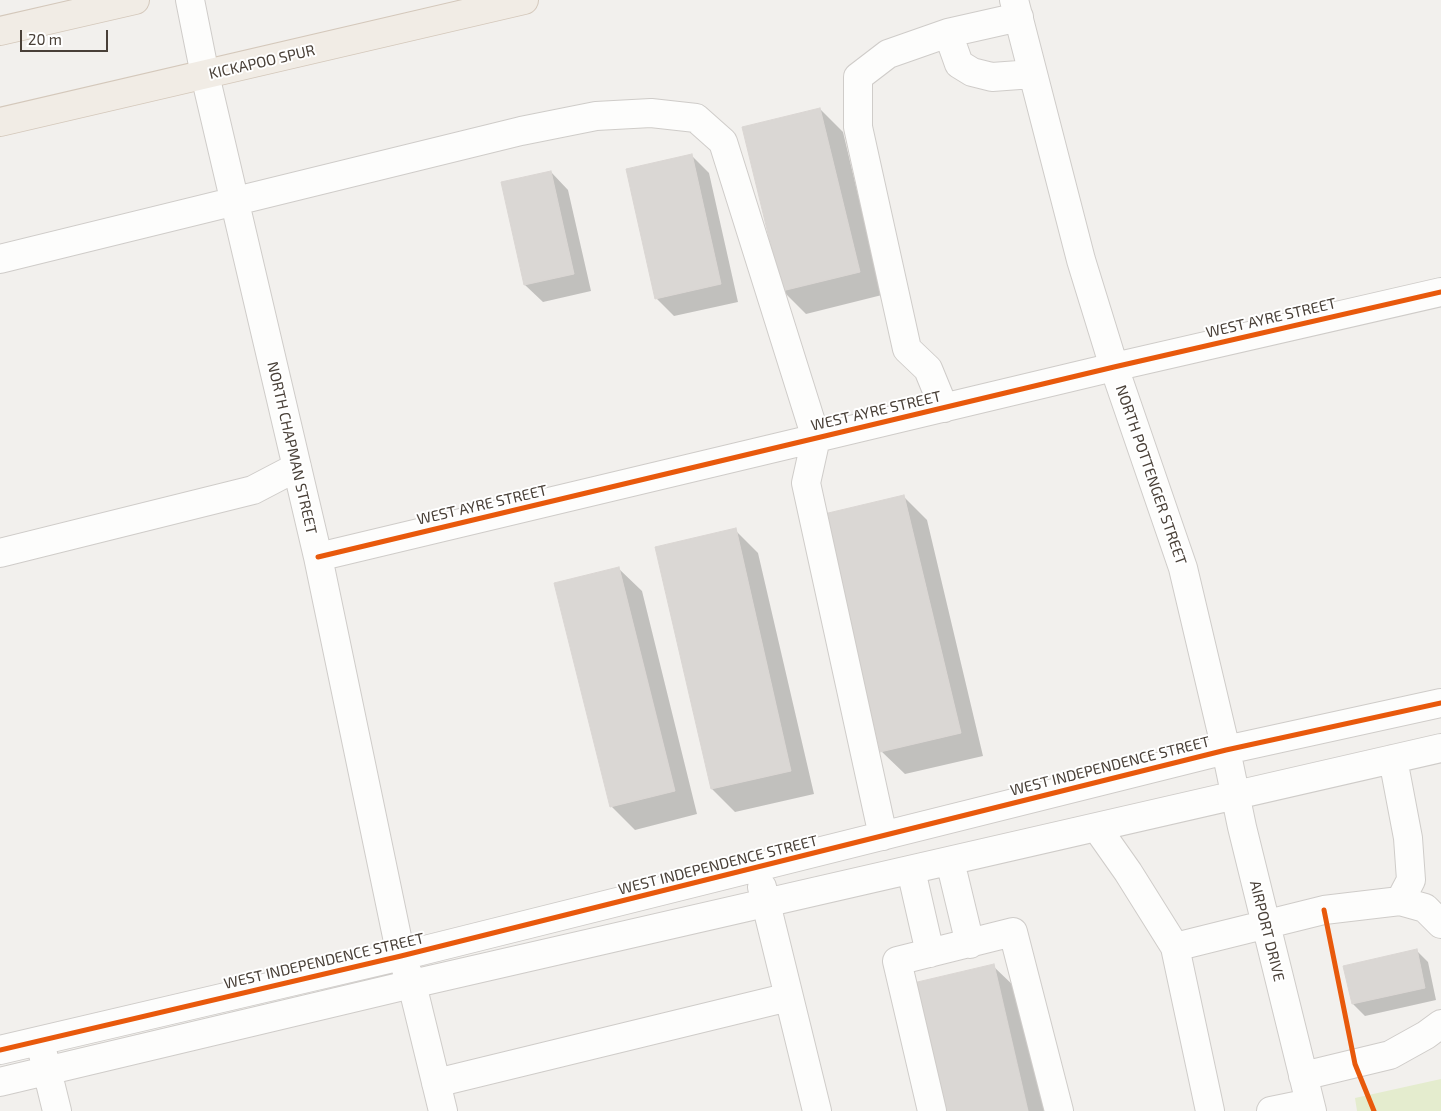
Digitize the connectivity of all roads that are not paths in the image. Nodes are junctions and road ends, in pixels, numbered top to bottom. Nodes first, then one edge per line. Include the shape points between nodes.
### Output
1 (135, 0) edge
2 (190, 0) edge
3 (524, 0) edge
4 (1016, 8) edge
5 (0, 31) edge
6 (948, 33) junction
7 (1033, 74) junction
8 (205, 75) junction
9 (0, 122) edge
10 (234, 201) junction
11 (0, 259) edge
12 (1441, 292) edge
13 (1114, 367) junction
14 (944, 408) junction
15 (816, 438) junction
16 (296, 467) junction
17 (0, 553) edge
18 (318, 557) junction
19 (1441, 703) edge
20 (1441, 748) edge
21 (1226, 750) junction
22 (1393, 760) junction
23 (1235, 796) junction
24 (1097, 828) junction
25 (883, 836) junction
26 (950, 861) junction
27 (758, 867) junction
28 (911, 870) junction
29 (1400, 901) junction
30 (766, 903) junction
31 (1266, 924) junction
32 (1441, 924) edge
33 (970, 944) junction
34 (1175, 947) junction
35 (930, 953) junction
36 (401, 956) junction
37 (412, 984) junction
38 (789, 997) junction
39 (1441, 1024) edge
40 (40, 1040) junction
41 (0, 1050) edge
42 (47, 1071) junction
43 (1303, 1076) junction
44 (0, 1082) edge
45 (436, 1083) junction
46 (1311, 1107) edge
47 (57, 1111) edge
48 (443, 1111) edge
49 (817, 1111) edge
50 (932, 1111) edge
51 (1059, 1111) edge
52 (1210, 1111) edge
53 (1271, 1111) edge

1 - 5 main road
2 - 8 street, NORTH CHAPMAN STREET
3 - 8 main road, KICKAPOO SPUR
4 - 6 street
4 - 7 street, NORTH POTTENGER STREET
6 - 7 street via 959,64 972,72 992,77
6 - 14 street via 888,54 858,77 858,127 907,349 928,369
7 - 13 street, NORTH POTTENGER STREET via 1081,260
8 - 9 main road, KICKAPOO SPUR
8 - 10 street, NORTH CHAPMAN STREET
10 - 11 street
10 - 15 street via 521,131 596,116 651,113 696,118 723,142
10 - 16 street, NORTH CHAPMAN STREET
12 - 13 street, WEST AYRE STREET
13 - 14 street, WEST AYRE STREET
13 - 21 street, NORTH POTTENGER STREET via 1183,568
14 - 15 street, WEST AYRE STREET
15 - 18 street, WEST AYRE STREET
15 - 25 street via 806,483
16 - 17 street via 253,490
16 - 18 street, NORTH CHAPMAN STREET
18 - 36 street, NORTH CHAPMAN STREET
19 - 21 street, WEST INDEPENDENCE STREET
20 - 22 street
21 - 23 street, AIRPORT DRIVE
21 - 25 street, WEST INDEPENDENCE STREET
22 - 23 street
22 - 29 street via 1408,838 1411,880
23 - 24 street
23 - 31 street, AIRPORT DRIVE
24 - 26 street
24 - 34 street
25 - 27 street, WEST INDEPENDENCE STREET
26 - 28 street
26 - 33 street
27 - 30 street
27 - 36 street, WEST INDEPENDENCE STREET
28 - 30 street
28 - 35 street
29 - 31 street via 1324,910
29 - 32 street via 1426,908
30 - 37 street
30 - 38 street
31 - 34 street
31 - 43 street, AIRPORT DRIVE
33 - 35 street
33 - 51 street via 1013,932
34 - 52 street
35 - 50 street via 897,961
36 - 37 street, NORTH CHAPMAN STREET
36 - 40 street, WEST INDEPENDENCE STREET
37 - 42 street
37 - 45 street, NORTH CHAPMAN STREET
38 - 45 street
38 - 49 street
39 - 43 street via 1390,1056
40 - 41 street, WEST INDEPENDENCE STREET
40 - 42 street
42 - 44 street
42 - 47 street
43 - 46 street, AIRPORT DRIVE
45 - 48 street, NORTH CHAPMAN STREET
46 - 53 street

